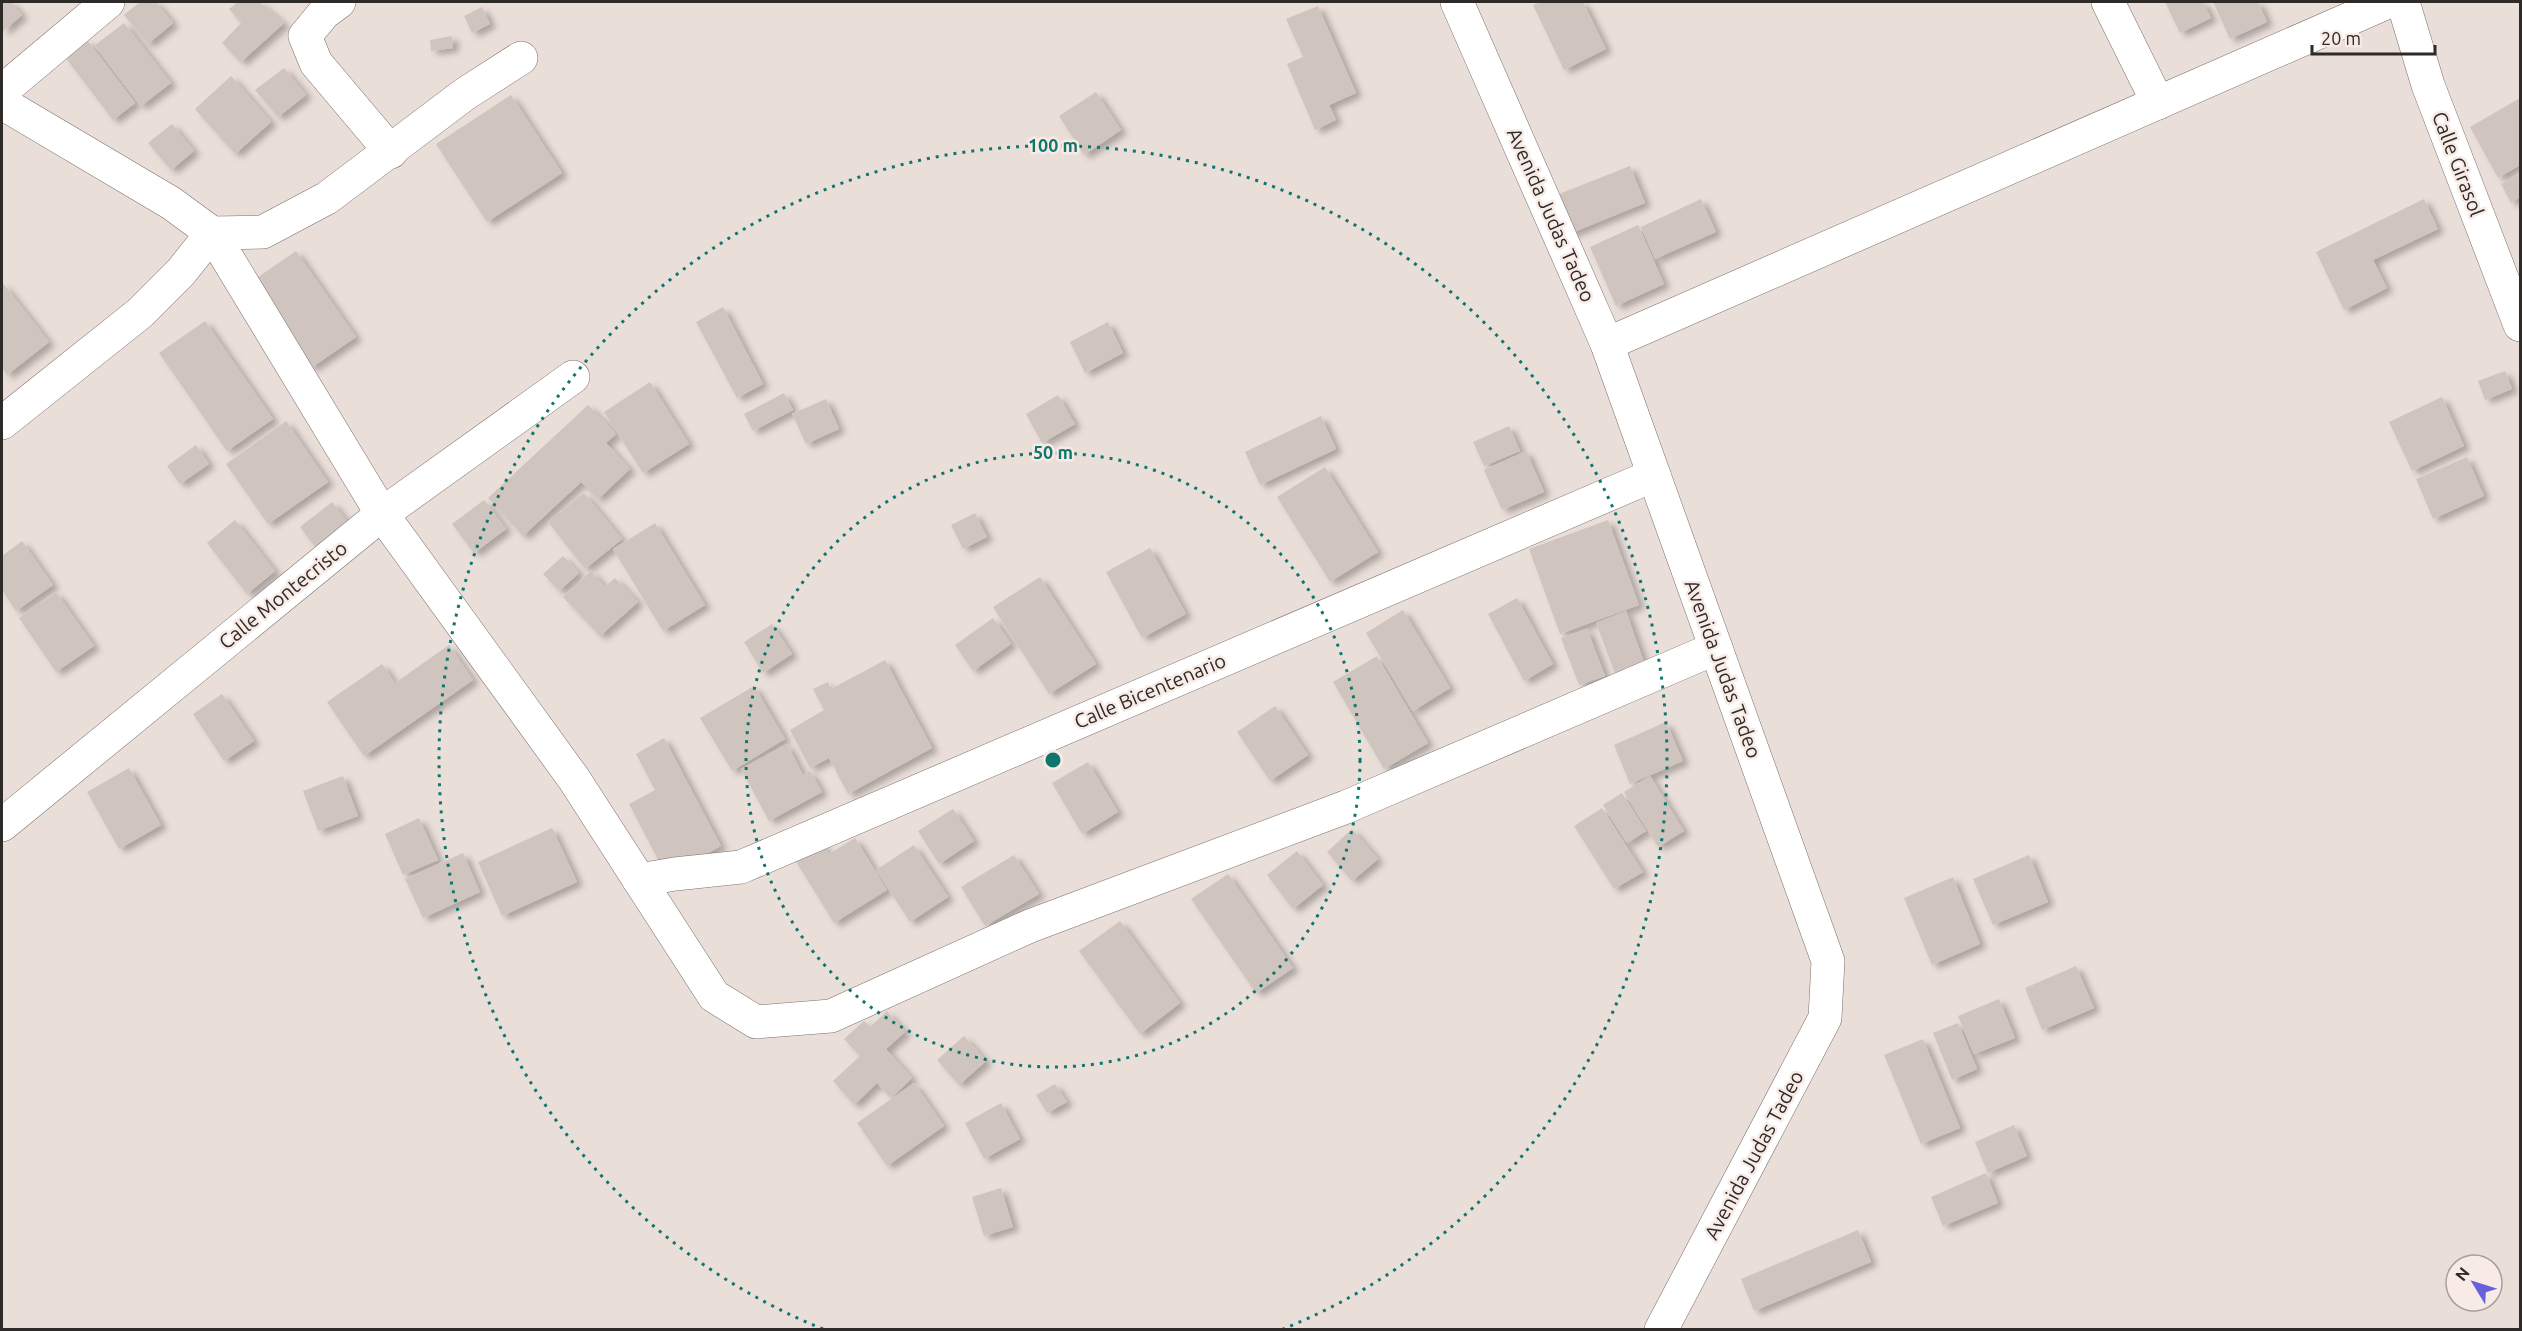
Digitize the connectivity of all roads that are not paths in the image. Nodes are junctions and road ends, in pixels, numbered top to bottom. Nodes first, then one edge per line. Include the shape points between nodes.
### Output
1 (108, 2) edge
2 (339, 2) edge
3 (1457, 2) edge
4 (2108, 2) edge
5 (2388, 2) edge
6 (2403, 2) edge
7 (521, 58) dead end
8 (2, 91) edge
9 (2, 103) edge
10 (2158, 103) junction
11 (391, 152) junction
12 (212, 233) junction
13 (2520, 325) edge
14 (1607, 344) junction
15 (573, 377) dead end
16 (2, 423) edge
17 (1654, 475) junction
18 (382, 514) junction
19 (1716, 648) junction
20 (2, 825) edge
21 (639, 880) junction
22 (1661, 1329) edge

1 - 8 street
2 - 11 street via 305,36 316,63
3 - 14 street, Avenida Judas Tadeo
4 - 10 street
5 - 10 street
6 - 13 street, Calle Girasol via 2428,86
7 - 11 street via 465,94
9 - 12 street via 171,203
10 - 14 street
11 - 12 street via 327,198 262,231
12 - 16 street via 181,272 140,313
12 - 18 street
14 - 17 street, Avenida Judas Tadeo
15 - 18 street, Calle Montecristo
17 - 19 street, Avenida Judas Tadeo
17 - 21 street, Calle Bicentenario via 741,867
18 - 20 street, Calle Montecristo
18 - 21 street via 574,779
19 - 21 street via 1346,807 1030,926 831,1016 756,1022 714,996
19 - 22 street, Avenida Judas Tadeo via 1828,961 1825,1018

